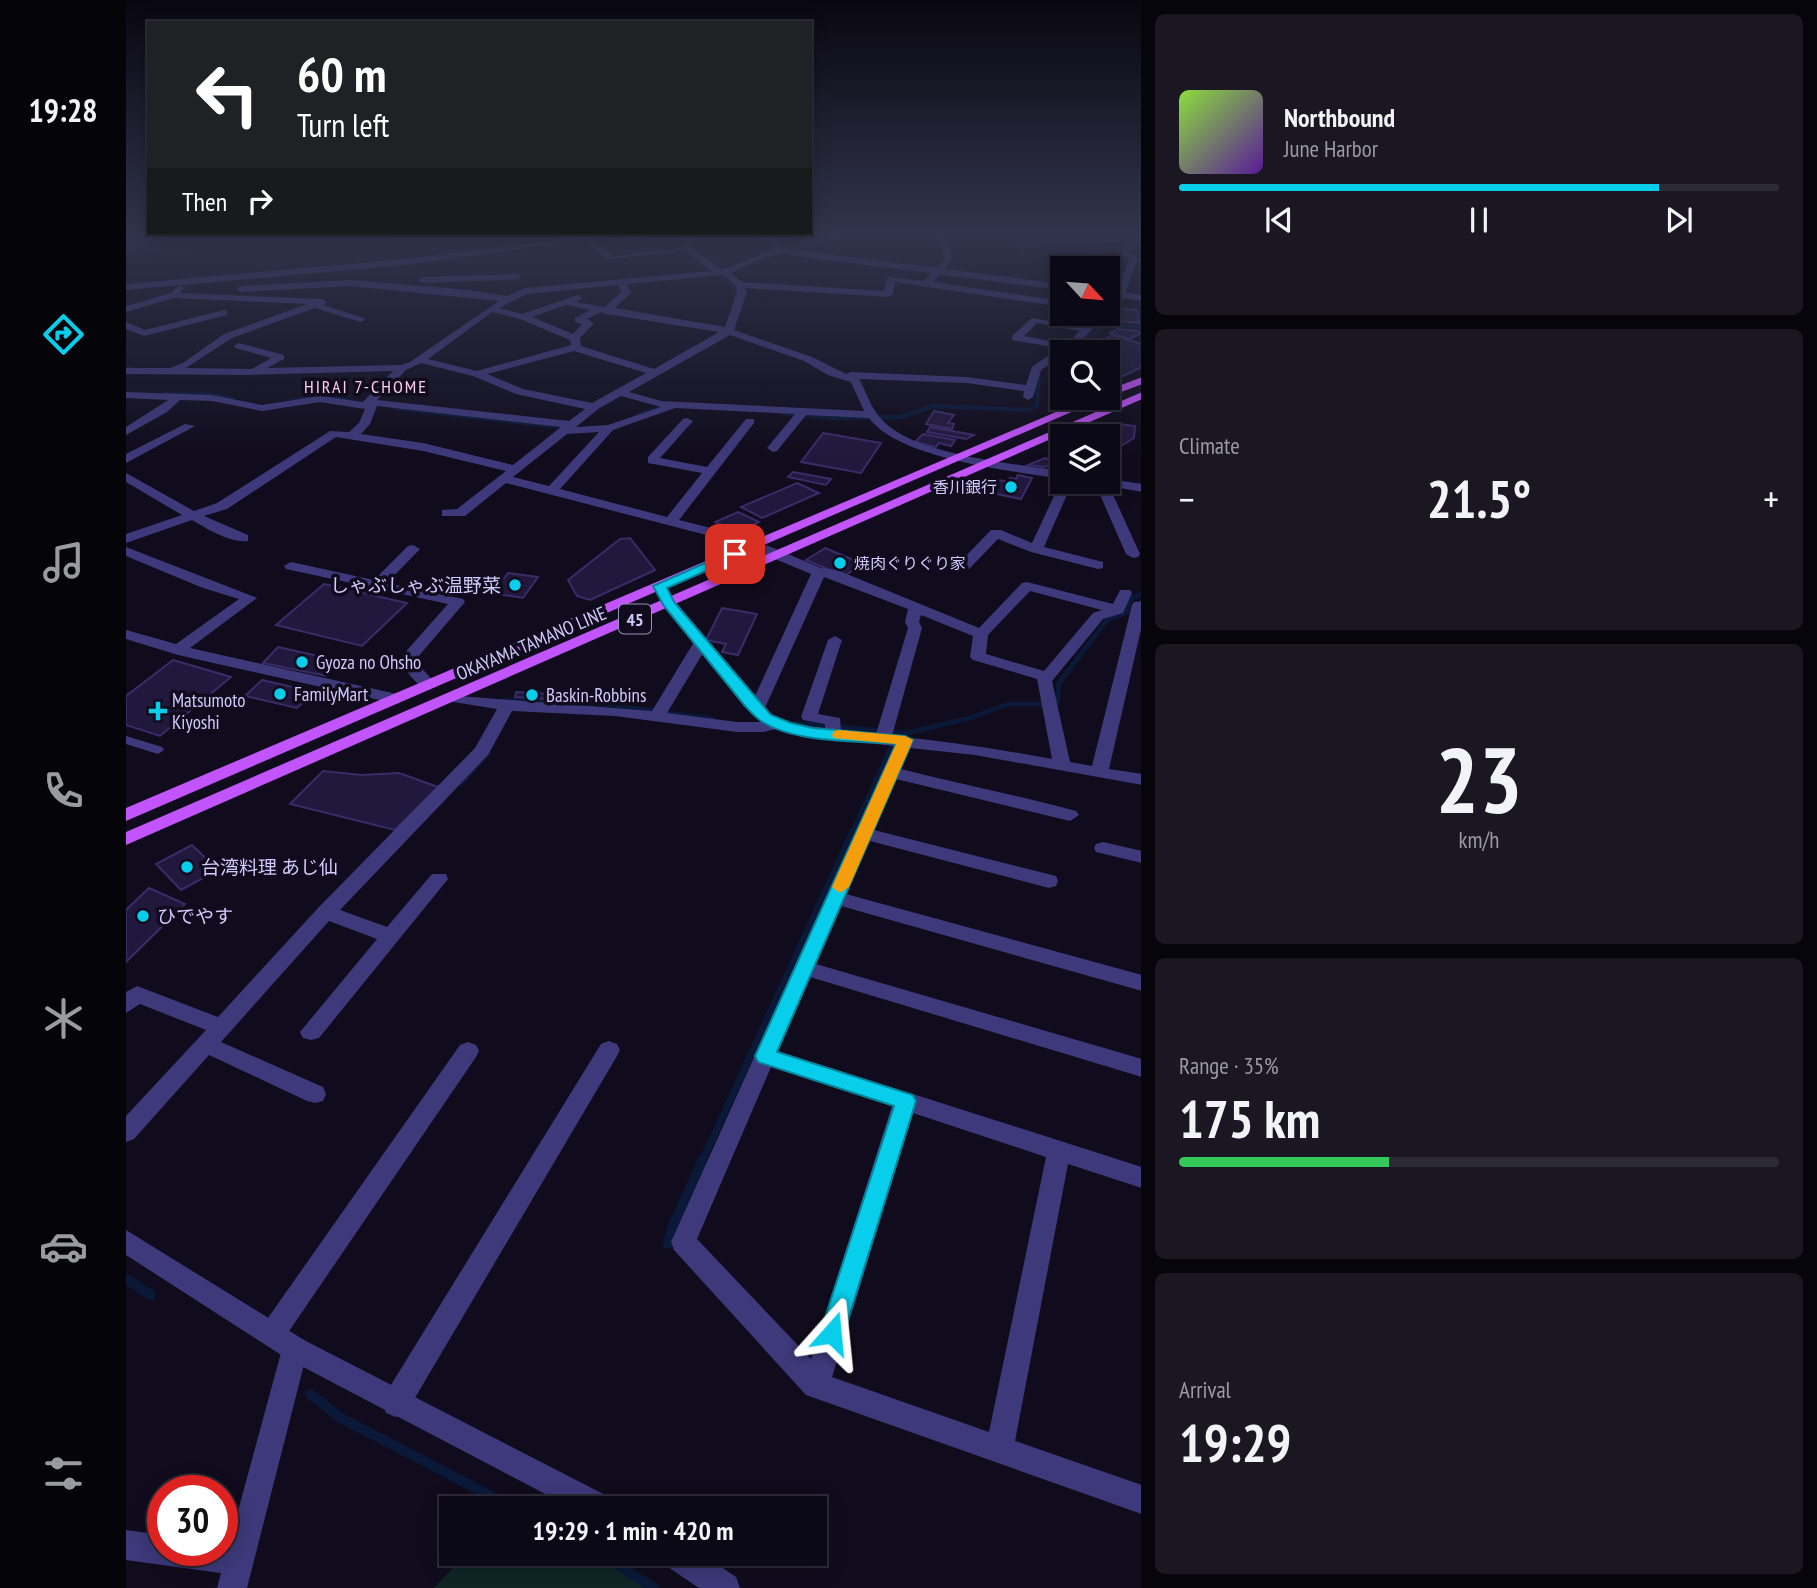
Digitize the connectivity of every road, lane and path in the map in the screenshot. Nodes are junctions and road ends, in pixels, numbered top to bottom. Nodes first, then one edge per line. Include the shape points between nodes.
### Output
1 (309, 307) edge
2 (322, 307) edge
3 (493, 307) edge
4 (554, 307) edge
5 (585, 307) edge
6 (607, 307) edge
7 (738, 307) edge
8 (490, 309) junction
9 (602, 311) junction
10 (224, 313) dead end
11 (523, 317) junction
12 (361, 319) dead end
13 (126, 326) edge
14 (729, 331) junction
15 (575, 342) junction
16 (239, 346) dead end
17 (1068, 347) joint
18 (1050, 359) edge
19 (420, 360) junction
20 (402, 368) junction
21 (126, 371) edge
22 (144, 371) junction
23 (253, 372) junction
24 (654, 372) junction
25 (477, 374) junction
26 (847, 378) junction
27 (1141, 380) edge
28 (1120, 389) edge
29 (622, 393) junction
30 (126, 395) edge
31 (1141, 395) edge
32 (178, 396) junction
33 (370, 404) junction
34 (594, 407) junction
35 (720, 409) junction
36 (1071, 410) edge
37 (801, 414) junction
38 (874, 418) junction
39 (687, 421) dead end
40 (189, 426) dead end
41 (568, 428) junction
42 (609, 428) junction
43 (126, 432) edge
44 (352, 436) junction
45 (773, 448) dead end
46 (963, 456) junction
47 (126, 459) edge
48 (988, 462) junction
49 (515, 469) junction
50 (711, 471) junction
51 (1050, 473) edge
52 (126, 477) edge
53 (503, 478) junction
54 (1120, 484) edge
55 (1141, 488) edge
56 (551, 491) junction
57 (1061, 494) edge
58 (1106, 494) edge
59 (447, 513) dead end
60 (191, 515) junction
61 (670, 522) junction
62 (243, 538) dead end
63 (126, 540) edge
64 (755, 545) junction
65 (413, 549) dead end
66 (1036, 549) junction
67 (126, 551) edge
68 (1133, 554) dead end
69 (778, 555) junction
70 (1098, 565) dead end
71 (291, 566) dead end
72 (964, 566) dead end
73 (819, 572) junction
74 (376, 586) junction
75 (659, 586) junction
76 (1125, 593) dead end
77 (669, 603) junction
78 (1139, 605) dead end
79 (916, 606) junction
80 (1118, 610) junction
81 (126, 634) edge
82 (981, 634) junction
83 (835, 640) dead end
84 (701, 643) junction
85 (178, 650) junction
86 (1047, 677) junction
87 (429, 685) junction
88 (453, 698) junction
89 (397, 699) junction
90 (507, 706) junction
91 (757, 709) junction
92 (659, 713) junction
93 (778, 723) junction
94 (833, 729) junction
95 (892, 737) junction
96 (126, 740) edge
97 (158, 750) dead end
98 (1062, 766) junction
99 (891, 772) junction
100 (1100, 773) junction
101 (1141, 780) edge
102 (126, 814) edge
103 (1070, 815) dead end
104 (864, 833) junction
105 (126, 839) edge
106 (1103, 848) dead end
107 (1141, 857) edge
108 (439, 879) dead end
109 (1049, 881) dead end
110 (835, 898) junction
111 (332, 915) junction
112 (390, 936) junction
113 (804, 968) junction
114 (1141, 983) edge
115 (126, 1005) edge
116 (220, 1027) junction
117 (311, 1032) dead end
118 (212, 1047) junction
119 (608, 1050) dead end
120 (468, 1051) dead end
121 (765, 1056) junction
122 (1141, 1068) edge
123 (315, 1094) dead end
124 (905, 1101) junction
125 (126, 1132) edge
126 (1059, 1151) junction
127 (1141, 1178) edge
128 (126, 1241) edge
129 (283, 1342) junction
130 (816, 1385) junction
131 (396, 1403) junction
132 (999, 1451) junction
133 (578, 1496) edge
134 (1141, 1500) edge
135 (126, 1545) edge
136 (147, 1548) edge
137 (210, 1566) edge
138 (693, 1566) edge
139 (236, 1575) edge
140 (725, 1588) edge

1 - 22 street via 228,336 187,365
2 - 12 street
3 - 8 street
4 - 11 street
5 - 9 street
6 - 9 street
7 - 14 street
8 - 11 street
8 - 19 street
9 - 14 street
9 - 15 street via 579,320 589,323
10 - 13 street via 144,333
11 - 15 street
14 - 24 street
14 - 26 street
15 - 24 street via 582,351
15 - 25 street
16 - 23 street via 280,357
17 - 17 street via 1055,345 1016,338 1035,320 1088,329
18 - 26 street via 1036,369 1029,393 967,380
19 - 20 street
19 - 25 street
20 - 23 street
20 - 33 street
21 - 22 street
22 - 23 street
24 - 29 street
25 - 34 street via 520,392
26 - 38 street via 855,380
27 - 28 main road
29 - 34 street
29 - 35 street via 660,404
30 - 32 street
31 - 48 main road, OKAYAMA TAMANO LINE / 45
32 - 33 street via 262,408 320,398
32 - 43 street
33 - 41 street
33 - 44 street via 364,424
34 - 41 street
35 - 37 street
35 - 42 street via 668,408
35 - 50 street via 748,417
36 - 46 main road, OKAYAMA TAMANO LINE / 45
37 - 38 street
37 - 45 street
38 - 46 street via 903,441
39 - 50 street via 652,460
40 - 47 street
41 - 42 street
41 - 49 street
42 - 56 street
44 - 49 street via 424,447
44 - 60 street via 334,433 222,506
46 - 48 street
46 - 64 main road, OKAYAMA TAMANO LINE / 45
48 - 51 street
48 - 69 main road, OKAYAMA TAMANO LINE / 45
49 - 53 street
50 - 61 street
52 - 60 street
53 - 56 street
53 - 59 street via 460,513
54 - 55 street
56 - 61 street
57 - 66 street
58 - 68 street
60 - 62 street
60 - 63 street
61 - 64 street
64 - 69 street
64 - 75 main road, OKAYAMA TAMANO LINE / 45
65 - 74 street
66 - 70 street
66 - 72 street via 996,533
67 - 85 street via 250,598
69 - 73 street
69 - 77 main road, OKAYAMA TAMANO LINE / 45
71 - 74 street
73 - 79 street
73 - 91 street
74 - 87 street via 458,602 409,657 410,665
75 - 77 street
75 - 87 main road, OKAYAMA TAMANO LINE / 45
76 - 80 street
77 - 84 street
77 - 88 main road, OKAYAMA TAMANO LINE / 45
78 - 100 street
79 - 82 street
79 - 95 street
80 - 82 street via 1027,586
80 - 86 street via 1098,616
81 - 85 street
82 - 86 street via 978,657
83 - 94 street via 809,717 834,721
84 - 91 street
84 - 92 street
85 - 89 street
86 - 98 street via 1044,681
87 - 89 main road, OKAYAMA TAMANO LINE / 45
88 - 90 street
88 - 105 main road, OKAYAMA TAMANO LINE / 45
89 - 102 main road, OKAYAMA TAMANO LINE / 45
90 - 92 street
90 - 111 street via 482,751
91 - 93 street
92 - 93 street via 737,727
93 - 94 street via 813,732
94 - 95 street
95 - 98 street
95 - 99 street
96 - 97 lane
98 - 100 street
99 - 103 street
99 - 104 street
100 - 101 street
104 - 109 street
104 - 110 street
106 - 107 street
108 - 112 street
110 - 113 street
110 - 114 street
111 - 112 street
111 - 116 street
112 - 117 street
113 - 121 street
113 - 122 street
115 - 116 street via 137,994
116 - 118 street
118 - 123 street
118 - 125 street
119 - 131 street
120 - 129 street
121 - 124 street
121 - 130 street via 682,1242
124 - 126 street
124 - 130 street
126 - 127 street
126 - 132 street
128 - 129 street
129 - 131 street
129 - 139 street
130 - 132 street
131 - 133 street
132 - 134 street
135 - 136 street
137 - 139 street
138 - 140 street

